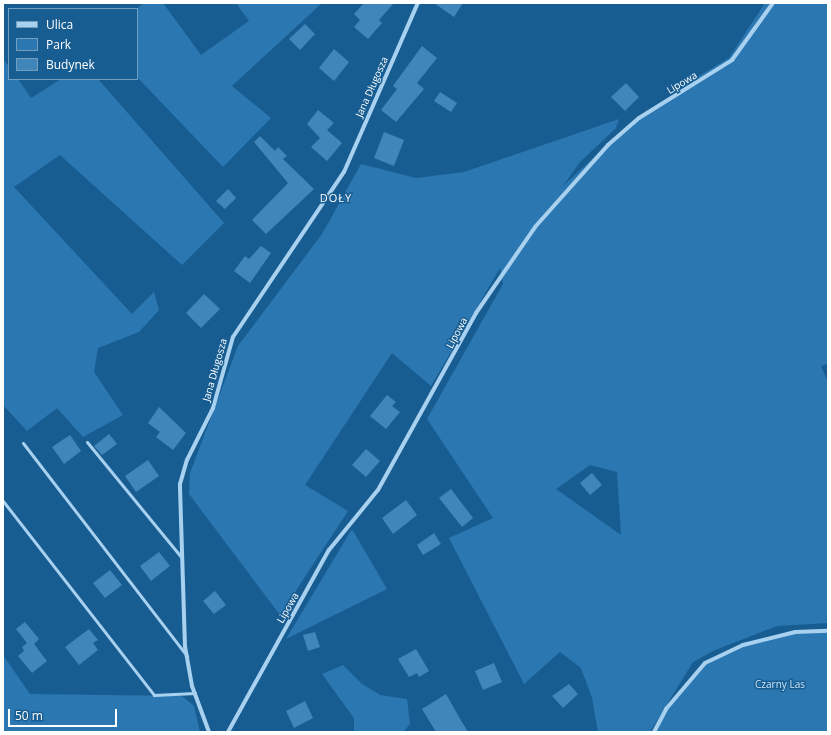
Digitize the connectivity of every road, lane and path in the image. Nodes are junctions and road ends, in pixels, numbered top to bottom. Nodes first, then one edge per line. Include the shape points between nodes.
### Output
1 (418, 3) edge
2 (773, 3) edge
3 (87, 442) dead end
4 (23, 443) dead end
5 (3, 501) edge
6 (181, 557) junction
7 (828, 631) edge
8 (187, 657) junction
9 (195, 693) junction
10 (208, 732) edge
11 (228, 732) edge
12 (654, 732) edge

1 - 6 street, Jana Długosza via 344,172 233,337 212,408 187,460 180,484
2 - 11 street, Lipowa via 732,60 640,118 612,141 535,227 476,313 378,490 329,550
3 - 6 lane
4 - 8 lane
5 - 9 lane via 154,695
6 - 8 street, Jana Długosza
7 - 12 street via 795,632 743,645 705,663 666,709
8 - 9 street, Jana Długosza
9 - 10 street, Jana Długosza

